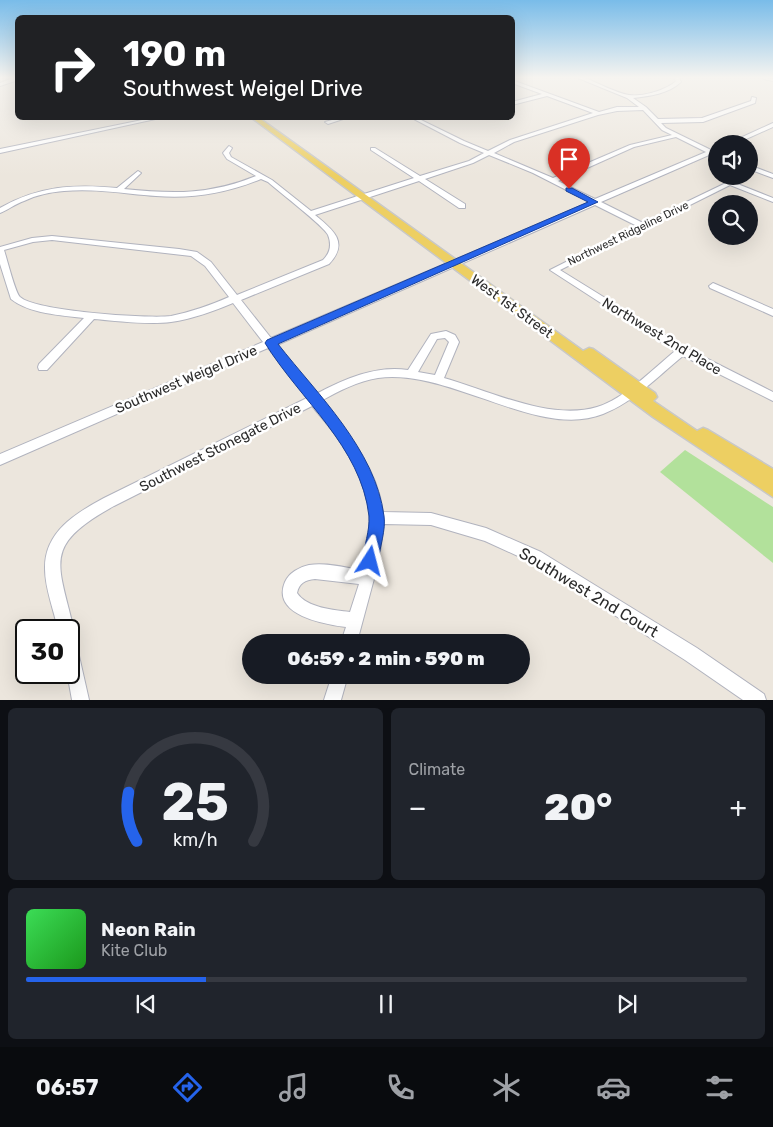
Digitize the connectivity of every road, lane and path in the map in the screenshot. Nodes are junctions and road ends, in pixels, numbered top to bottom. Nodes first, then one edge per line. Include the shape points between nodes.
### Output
1 (592, 111) edge
2 (619, 111) edge
3 (647, 111) edge
4 (729, 111) edge
5 (598, 113) junction
6 (147, 120) edge
7 (258, 120) edge
8 (265, 120) edge
9 (336, 120) edge
10 (418, 120) edge
11 (656, 120) junction
12 (328, 122) dead end
13 (773, 125) edge
14 (750, 135) edge
15 (675, 136) junction
16 (229, 148) dead end
17 (373, 149) dead end
18 (708, 150) edge
19 (0, 151) edge
20 (489, 153) junction
21 (708, 154) edge
22 (758, 170) edge
23 (138, 173) dead end
24 (262, 176) junction
25 (773, 176) edge
26 (418, 178) junction
27 (552, 181) junction
28 (120, 189) junction
29 (366, 195) junction
30 (773, 200) edge
31 (594, 202) junction
32 (462, 206) dead end
33 (0, 211) edge
34 (310, 214) junction
35 (643, 226) junction
36 (0, 249) edge
37 (458, 262) junction
38 (554, 270) joint
39 (713, 286) dead end
40 (236, 298) junction
41 (773, 313) edge
42 (91, 316) junction
43 (271, 343) junction
44 (682, 351) junction
45 (43, 367) dead end
46 (412, 373) junction
47 (438, 380) junction
48 (634, 389) junction
49 (773, 397) edge
50 (315, 399) junction
51 (0, 460) edge
52 (773, 477) edge
53 (773, 490) edge
54 (377, 518) junction
55 (367, 578) junction
56 (63, 619) edge
57 (354, 620) junction
58 (351, 634) edge
59 (77, 684) edge
60 (337, 684) edge
61 (80, 700) edge
62 (332, 700) edge
63 (758, 700) edge

1 - 5 street
2 - 5 street
3 - 11 street
4 - 11 street via 703,120
5 - 20 street via 512,141
6 - 19 street
7 - 29 main road, West 1st Street
8 - 29 main road, West 1st Street
9 - 12 street
10 - 20 street
11 - 15 street
13 - 14 street
15 - 18 street
15 - 27 street via 632,146
16 - 24 street via 226,154 229,158
17 - 26 street
20 - 26 street via 471,162
20 - 27 street
21 - 31 street, Southwest Weigel Drive
22 - 25 street
23 - 28 street
24 - 28 street via 199,194
24 - 34 street
26 - 29 street
26 - 32 street
27 - 31 street
28 - 33 street via 77,187 55,190 10,204
29 - 34 street
29 - 37 main road, West 1st Street
30 - 35 street, Northwest Ridgeline Drive via 730,183
31 - 35 street
31 - 37 street, Southwest Weigel Drive
34 - 40 street via 331,232 335,241 334,252 326,262
35 - 38 street, Northwest Ridgeline Drive
36 - 40 street via 52,238 180,251 194,254 208,264
36 - 42 street via 14,297 33,306
37 - 43 street, Southwest Weigel Drive
37 - 48 main road, West 1st Street
38 - 44 street, Northwest 2nd Place
39 - 41 street
40 - 42 street via 198,313 170,319
40 - 43 street
42 - 45 street
43 - 50 street
43 - 51 street, Southwest Weigel Drive
44 - 48 street, Southwest Stonegate Drive
44 - 49 street, Northwest 2nd Place
46 - 47 street, Southwest Stonegate Drive
46 - 47 street via 434,336 446,334 454,342
46 - 50 street, Southwest Stonegate Drive via 367,376
47 - 48 street, Southwest Stonegate Drive via 554,413 577,415 599,411
48 - 52 main road, West 1st Street
48 - 53 main road, West 1st Street via 699,442
50 - 54 street via 355,452 369,482
50 - 56 street, Southwest Stonegate Drive via 109,502 68,529 55,546 52,569
54 - 55 street
54 - 63 street, Southwest 2nd Court via 431,519 486,535 536,557
55 - 57 street
55 - 57 street via 308,572 298,576 290,586 294,602 304,610
57 - 58 street
59 - 61 street
60 - 62 street

